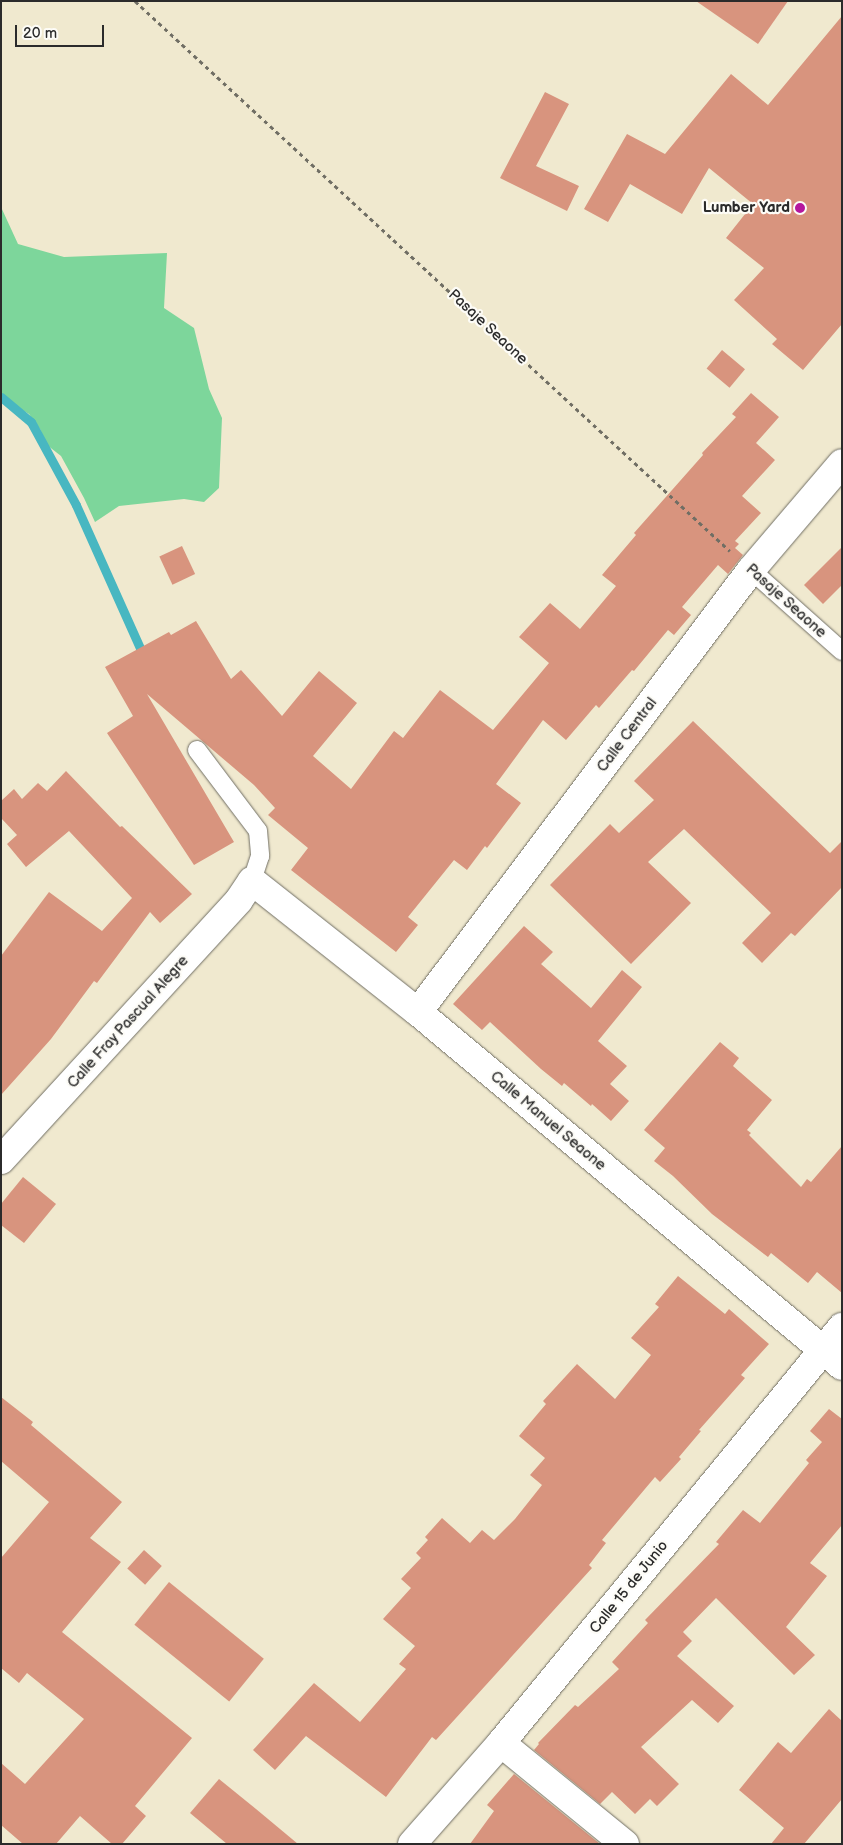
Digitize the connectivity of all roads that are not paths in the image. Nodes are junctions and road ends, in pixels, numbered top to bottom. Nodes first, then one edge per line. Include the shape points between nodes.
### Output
1 (842, 463) edge
2 (751, 570) junction
3 (842, 651) edge
4 (197, 750) dead end
5 (252, 881) junction
6 (418, 1012) junction
7 (1, 1160) edge
8 (842, 1327) edge
9 (832, 1359) edge
10 (501, 1743) junction
11 (412, 1844) edge
12 (625, 1844) edge

1 - 2 street, Calle Central
2 - 3 lane, Pasaje Seaone
2 - 6 street, Calle Central
4 - 5 lane via 258,831 260,856
5 - 6 street, Calle Manuel Seaone
5 - 7 street, Calle Fray Pascual Alegre via 239,900
6 - 9 street, Calle Manuel Seaone
8 - 9 street, Calle 15 de Junio
9 - 10 street, Calle 15 de Junio
10 - 11 street, Calle 15 de Junio
10 - 12 street

